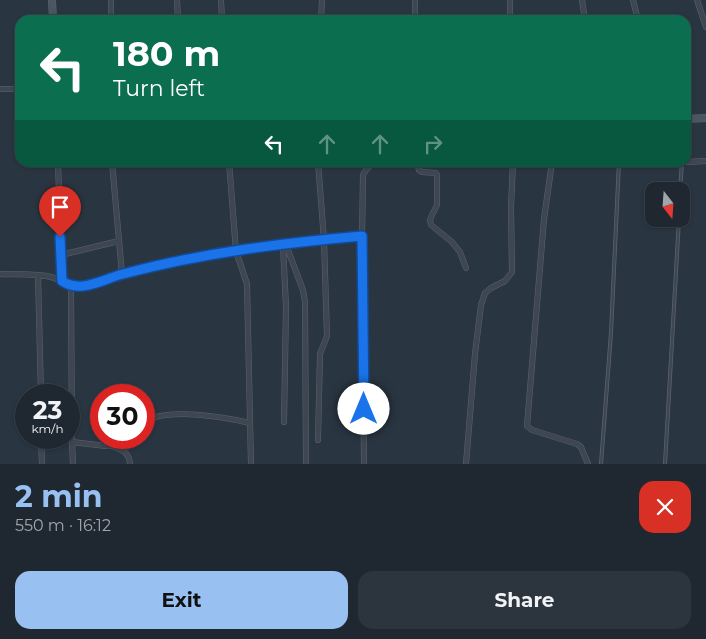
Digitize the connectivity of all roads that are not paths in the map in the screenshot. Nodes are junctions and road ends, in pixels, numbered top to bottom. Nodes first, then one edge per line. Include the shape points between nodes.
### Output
1 (52, 0) edge
2 (111, 0) edge
3 (177, 0) edge
4 (221, 0) edge
5 (322, 0) edge
6 (415, 0) edge
7 (510, 0) edge
8 (582, 0) edge
9 (633, 0) edge
10 (697, 0) edge
11 (53, 15) edge
12 (111, 15) edge
13 (178, 15) edge
14 (222, 15) edge
15 (320, 15) edge
16 (415, 15) edge
17 (510, 15) edge
18 (584, 15) edge
19 (637, 15) edge
20 (706, 25) edge
21 (0, 89) edge
22 (15, 89) edge
23 (706, 118) edge
24 (691, 119) edge
25 (706, 160) edge
26 (691, 162) edge
27 (58, 167) edge
28 (112, 167) edge
29 (229, 167) edge
30 (318, 167) edge
31 (369, 167) edge
32 (418, 167) edge
33 (513, 167) edge
34 (551, 167) edge
35 (619, 167) edge
36 (682, 167) edge
37 (681, 182) edge
38 (678, 228) edge
39 (362, 236) junction
40 (324, 240) junction
41 (119, 241) junction
42 (285, 245) junction
43 (236, 251) junction
44 (61, 255) junction
45 (466, 268) dead end
46 (0, 274) edge
47 (122, 274) junction
48 (38, 276) junction
49 (62, 281) junction
50 (71, 286) junction
51 (41, 384) edge
52 (72, 384) edge
53 (155, 418) edge
54 (284, 422) dead end
55 (250, 423) junction
56 (318, 440) dead end
57 (41, 449) edge
58 (72, 449) edge
59 (118, 449) edge
60 (42, 464) edge
61 (73, 464) edge
62 (130, 464) edge
63 (251, 464) edge
64 (306, 464) edge
65 (364, 464) edge
66 (466, 464) edge
67 (588, 464) edge
68 (601, 464) edge
69 (664, 464) edge

1 - 11 street
2 - 12 street
3 - 13 street
4 - 14 street
5 - 15 street
6 - 16 street
7 - 17 street
8 - 18 street
9 - 19 street
10 - 20 street
21 - 22 street
23 - 24 street
25 - 26 street
27 - 44 street
28 - 41 street
29 - 43 street
30 - 40 street
31 - 39 street via 363,175
32 - 45 street via 422,172 437,176 438,205 431,225 452,242
33 - 66 street via 512,272 506,281 485,293 482,305
34 - 67 street via 527,426 577,444
35 - 68 lane
36 - 37 lane
38 - 69 lane
39 - 40 street
39 - 65 street
40 - 42 street
40 - 56 street via 326,336 320,354
41 - 44 street
41 - 47 street
42 - 43 street
42 - 54 street
42 - 64 street via 305,302
43 - 47 street
43 - 55 street via 246,284
44 - 49 street
46 - 48 street
47 - 50 street via 81,287
48 - 49 street
48 - 51 street
49 - 50 street
50 - 52 street
53 - 55 street via 196,415
55 - 63 street
57 - 60 street
58 - 61 street
59 - 62 street via 127,453

